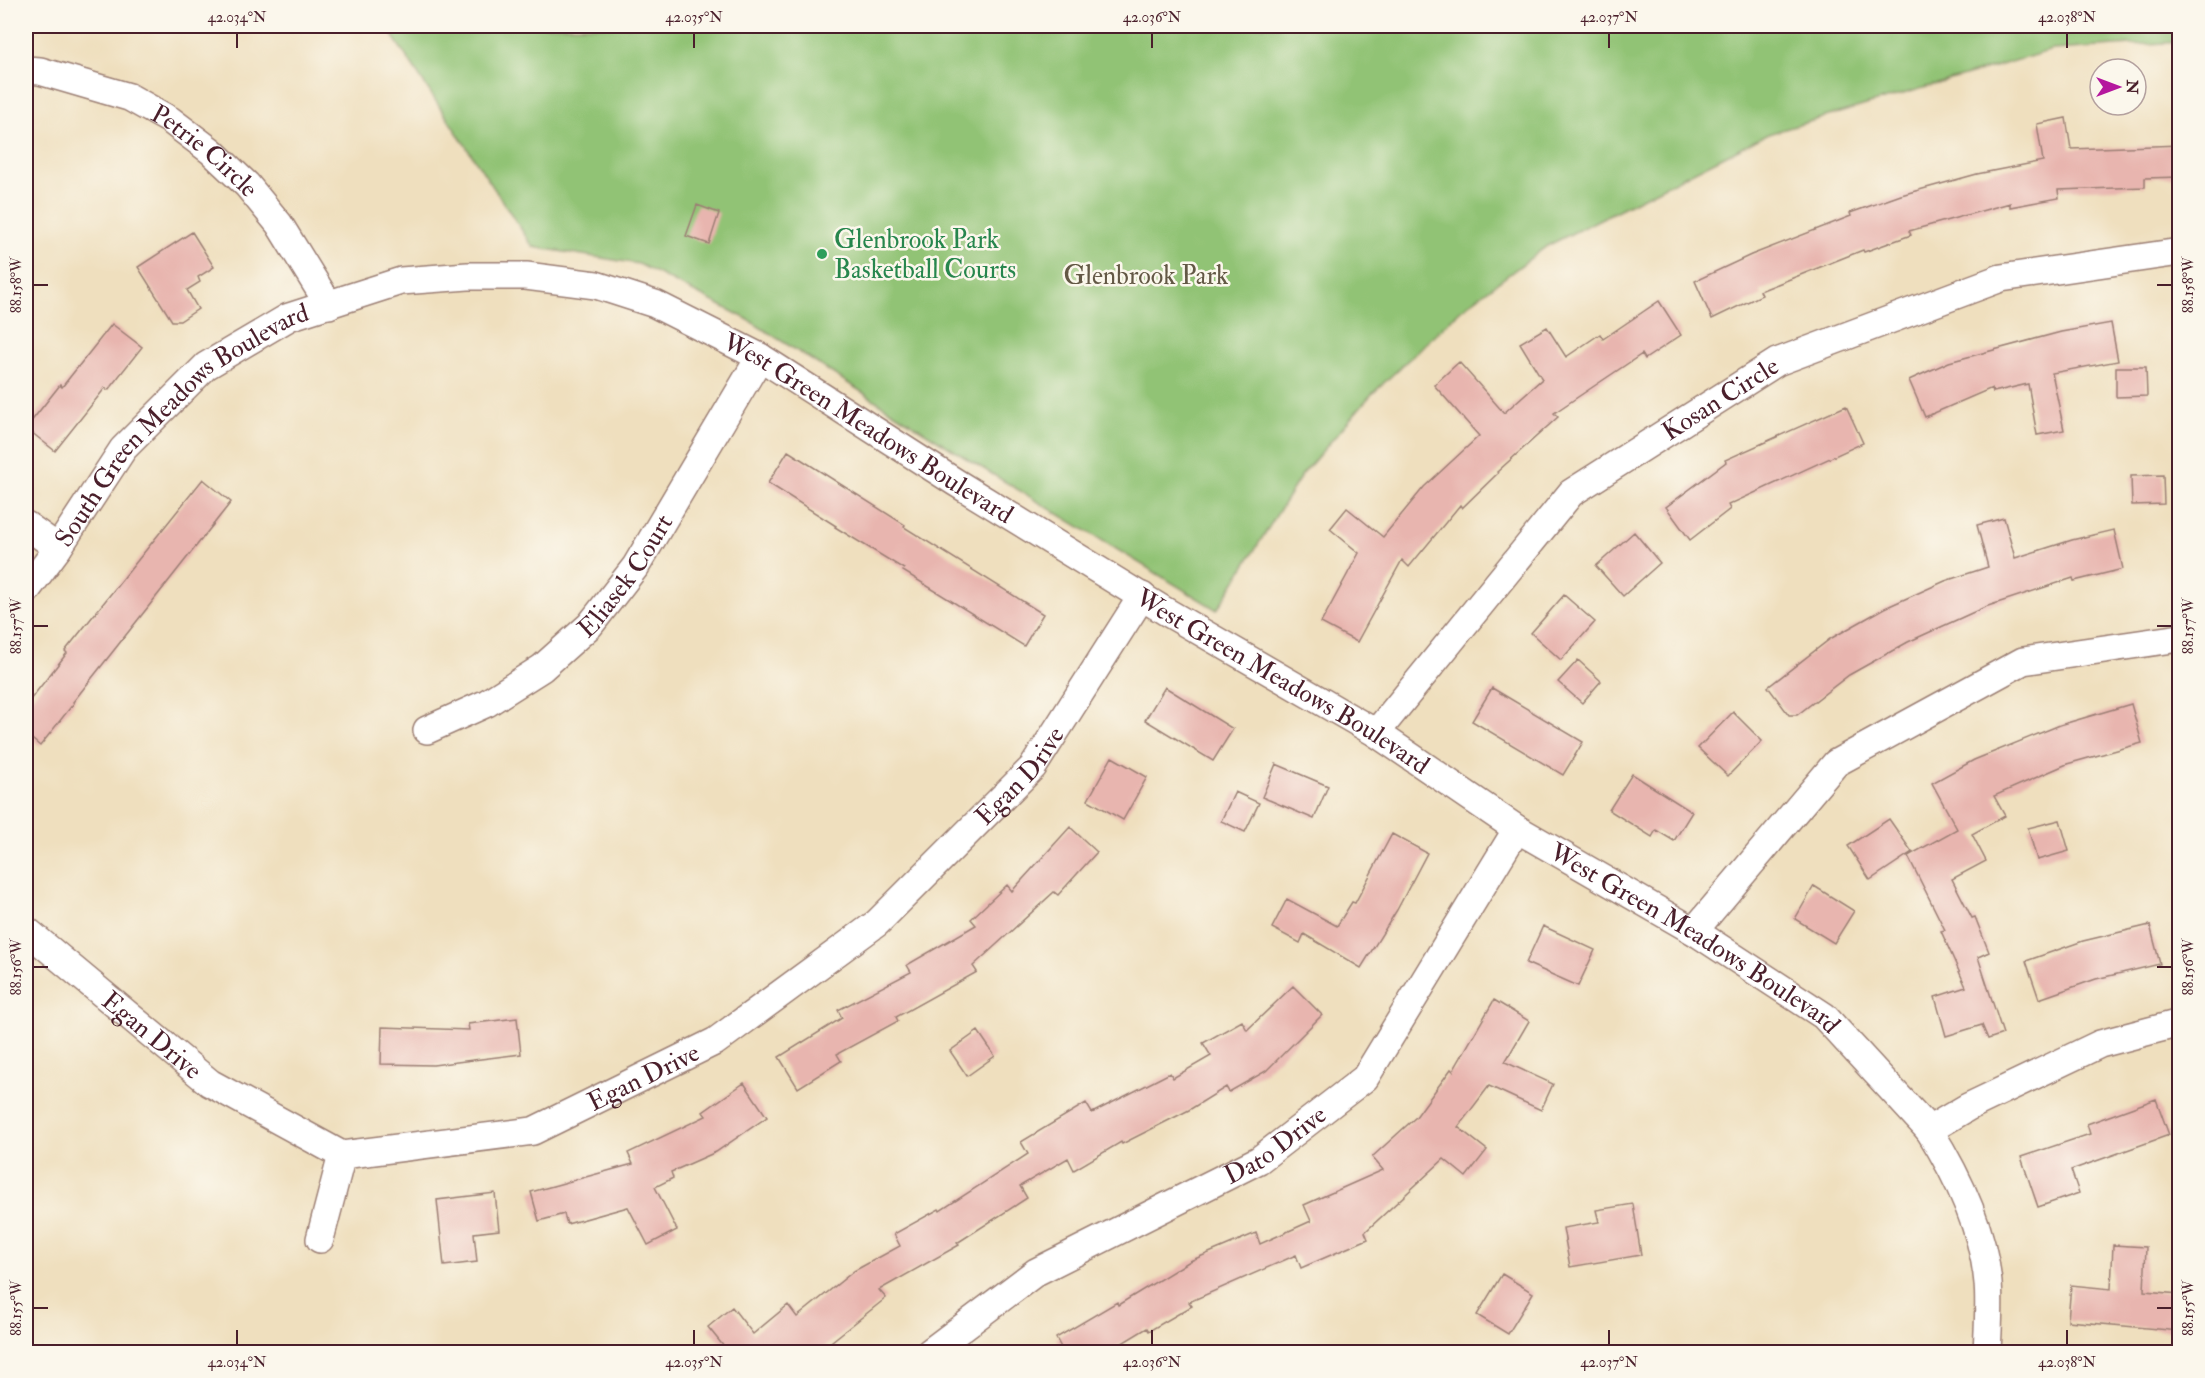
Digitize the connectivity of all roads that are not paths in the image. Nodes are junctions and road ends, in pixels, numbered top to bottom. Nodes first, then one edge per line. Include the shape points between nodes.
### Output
1 (26, 70) edge
2 (2180, 252) edge
3 (329, 305) junction
4 (760, 357) junction
5 (26, 525) edge
6 (58, 548) junction
7 (26, 591) edge
8 (1142, 596) junction
9 (2180, 638) edge
10 (427, 730) dead end
11 (1376, 733) junction
12 (1517, 829) junction
13 (26, 930) edge
14 (1694, 931) junction
15 (2180, 1023) edge
16 (1929, 1130) junction
17 (342, 1155) junction
18 (320, 1239) dead end
19 (930, 1353) edge
20 (1987, 1353) edge

1 - 3 street, Petrie Circle via 129,97 170,120 211,151 247,185 279,224
2 - 11 street, Kosan Circle via 2001,278 1777,362 1571,493
3 - 4 street, West Green Meadows Boulevard via 401,281 526,276 596,285 655,304
3 - 6 street, South Green Meadows Boulevard via 290,317 206,366 123,449
4 - 8 street, West Green Meadows Boulevard
4 - 10 street, Eliasek Court via 636,566 590,625 542,668 487,703
5 - 6 street
6 - 7 street, South Green Meadows Boulevard
8 - 11 street, West Green Meadows Boulevard
8 - 17 street, Egan Drive via 1033,767 877,923 716,1041 533,1131
9 - 14 street via 2023,661 1836,763
11 - 12 street, West Green Meadows Boulevard
12 - 14 street, West Green Meadows Boulevard
12 - 19 street, Dato Drive via 1365,1078 1259,1160 1036,1272
13 - 17 street, Egan Drive via 210,1083
14 - 16 street, West Green Meadows Boulevard via 1824,1016
15 - 16 street via 2100,1044 1968,1107
16 - 20 street, West Green Meadows Boulevard via 1952,1167 1981,1249 1988,1281
17 - 18 street

